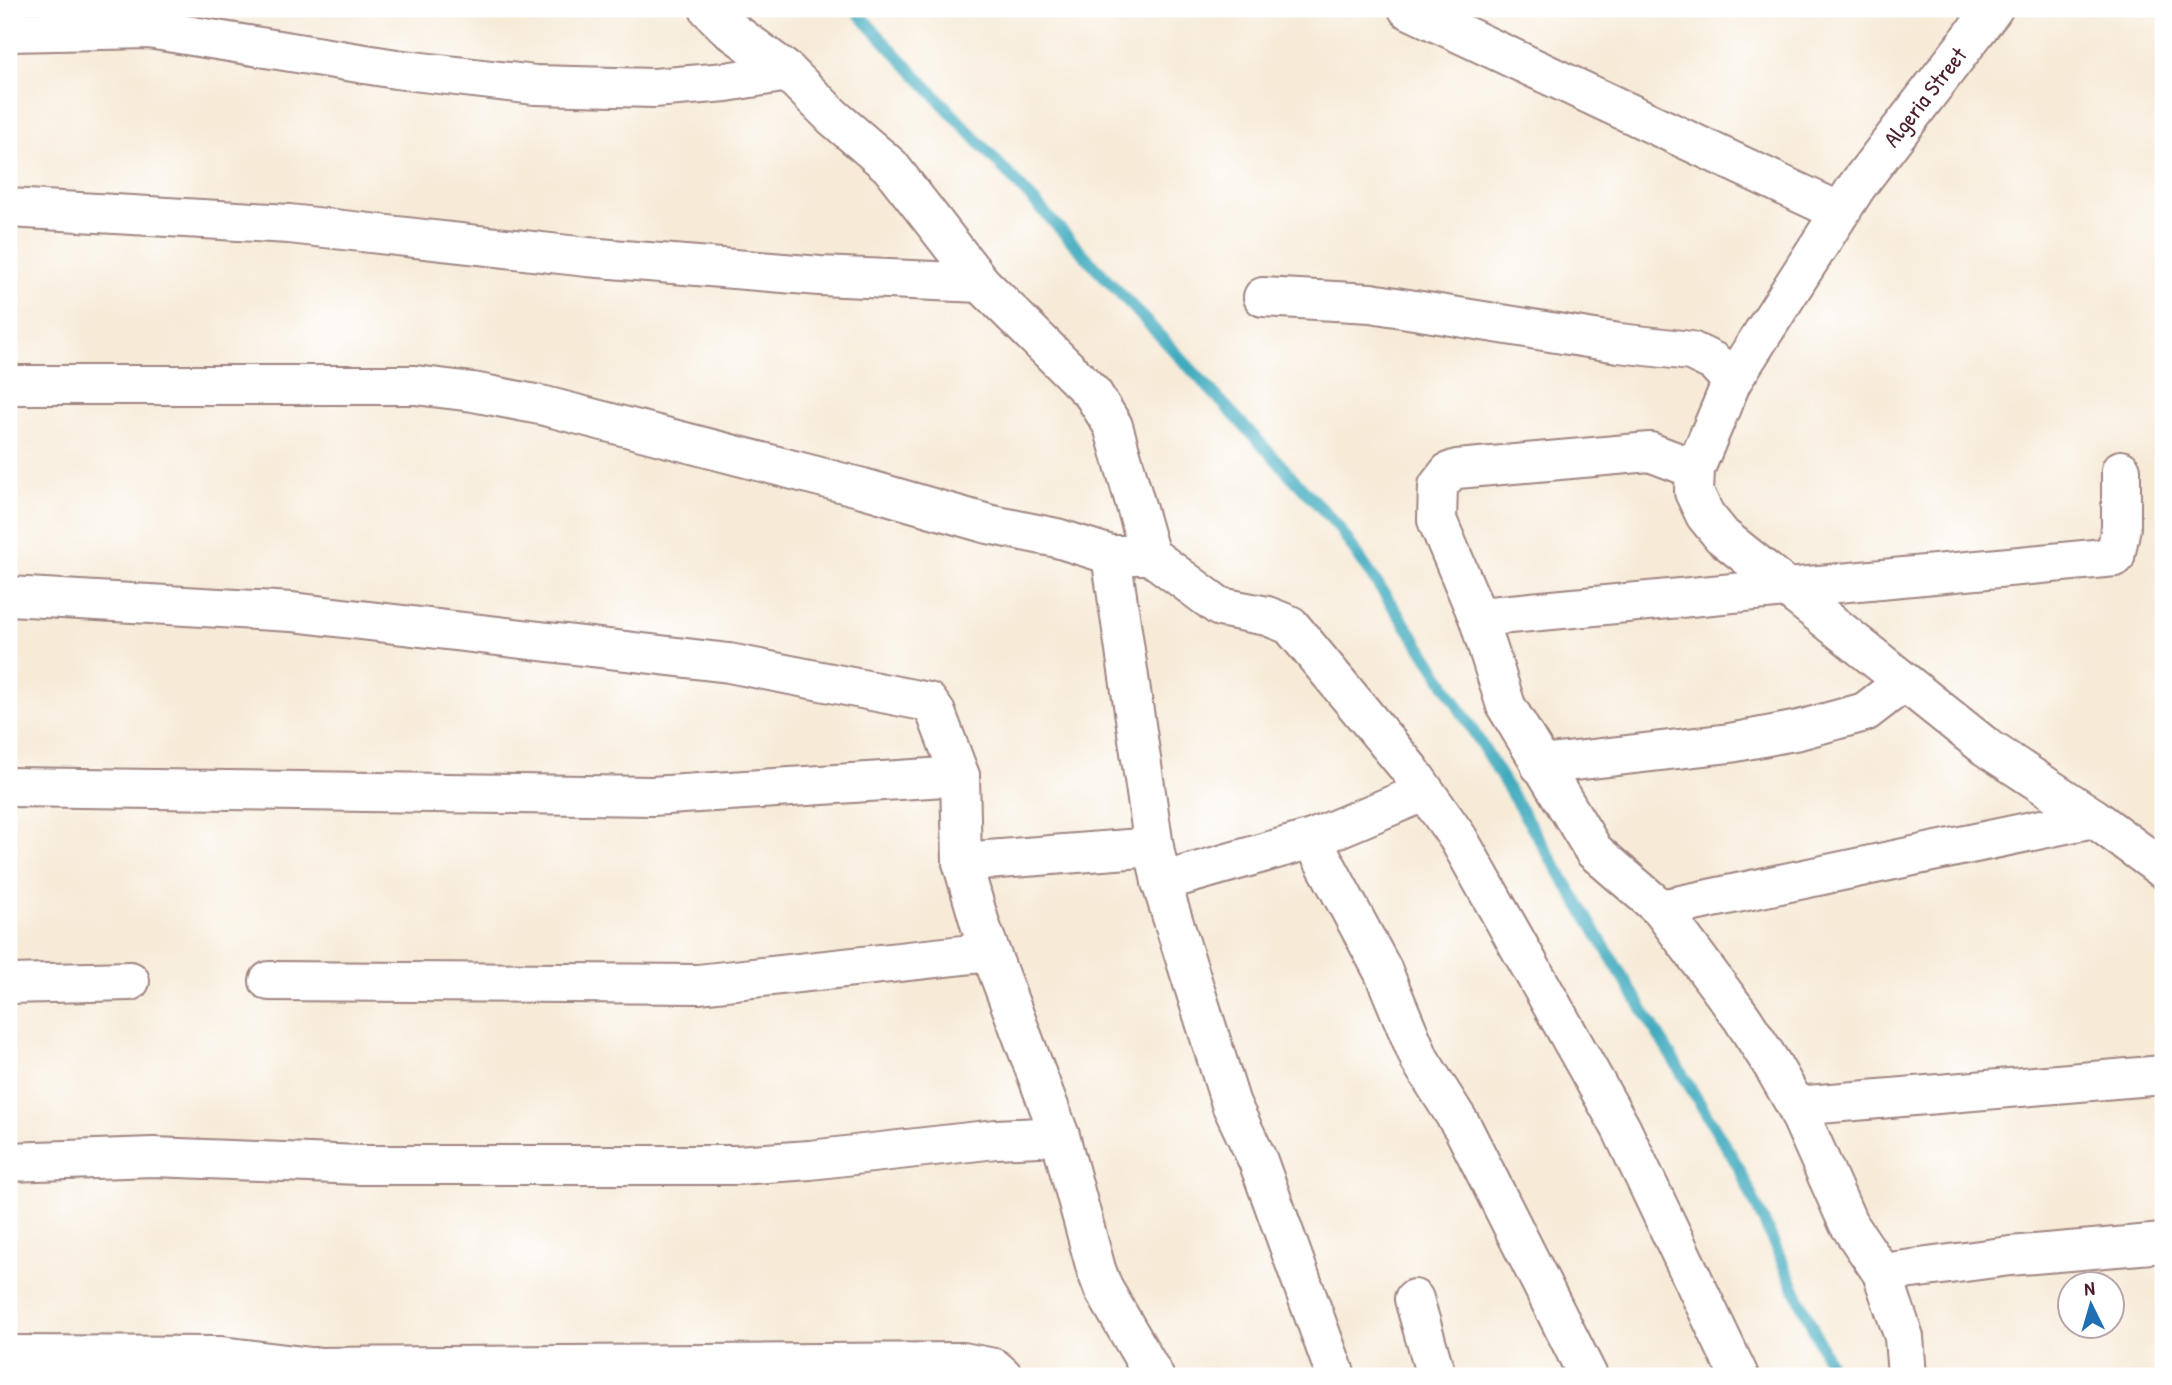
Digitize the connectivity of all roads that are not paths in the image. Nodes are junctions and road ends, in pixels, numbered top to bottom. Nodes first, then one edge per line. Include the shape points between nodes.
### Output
1 (709, 9) edge
2 (1408, 9) edge
3 (1993, 9) edge
4 (9, 32) edge
5 (788, 72) junction
6 (1849, 199) junction
7 (9, 208) edge
8 (981, 283) junction
9 (1263, 297) dead end
10 (1732, 381) junction
11 (9, 385) edge
12 (1695, 469) junction
13 (2121, 470) dead end
14 (1111, 555) junction
15 (1150, 555) junction
16 (1788, 589) junction
17 (9, 596) edge
18 (1478, 617) junction
19 (1904, 682) junction
20 (1540, 765) junction
21 (960, 776) junction
22 (9, 787) edge
23 (1424, 792) junction
24 (2094, 818) junction
25 (1312, 839) junction
26 (962, 862) junction
27 (1157, 864) junction
28 (2163, 869) edge
29 (1661, 909) junction
30 (990, 952) junction
31 (130, 981) dead end
32 (269, 981) dead end
33 (9, 984) edge
34 (2163, 1075) edge
35 (1796, 1106) junction
36 (1060, 1136) junction
37 (9, 1162) edge
38 (2163, 1243) edge
39 (1882, 1273) junction
40 (1414, 1299) dead end
41 (9, 1355) edge
42 (222, 1366) edge
43 (1003, 1376) edge
44 (1154, 1376) edge
45 (1336, 1376) edge
46 (1436, 1376) edge
47 (1588, 1376) edge
48 (1739, 1376) edge
49 (1907, 1376) edge

1 - 5 street via 728,29
2 - 6 street
3 - 6 street, Algeria Street
4 - 5 street via 149,29 342,61 535,85 654,88
5 - 8 street via 890,166
6 - 10 street, Algeria Street
7 - 8 street via 289,224 600,258 820,276
8 - 15 street via 1093,394 1113,426
9 - 10 street via 1370,303 1619,344 1691,351 1714,362
10 - 12 street, Algeria Street
11 - 14 street via 415,385 473,392 545,406
12 - 16 street via 1694,492 1705,515 1722,536
12 - 18 street via 1650,452 1449,472 1438,485 1437,520
13 - 16 street via 2121,527 2115,557
14 - 15 street
14 - 27 street
15 - 23 street via 1220,607 1290,625
16 - 18 street
16 - 19 street
17 - 21 street via 292,612 729,663 885,691 931,704
18 - 20 street via 1506,706
19 - 20 street via 1864,712 1799,730 1730,743
19 - 24 street via 1986,747
20 - 29 street via 1594,851
21 - 22 street via 652,796
21 - 26 street
23 - 25 street
23 - 48 street via 1458,838 1621,1128
24 - 28 street
24 - 29 street
25 - 27 street
25 - 47 street via 1383,971 1420,1060 1469,1139
26 - 27 street
26 - 30 street
27 - 45 street via 1231,1104 1258,1161
29 - 35 street via 1742,1018
30 - 32 street via 698,984
30 - 36 street
31 - 33 street
34 - 35 street
35 - 39 street via 1843,1212
36 - 37 street via 737,1165 360,1165 153,1157
36 - 44 street via 1103,1288
38 - 39 street
39 - 49 street via 1904,1337
40 - 46 street
41 - 42 street
42 - 43 street via 963,1362 994,1368

